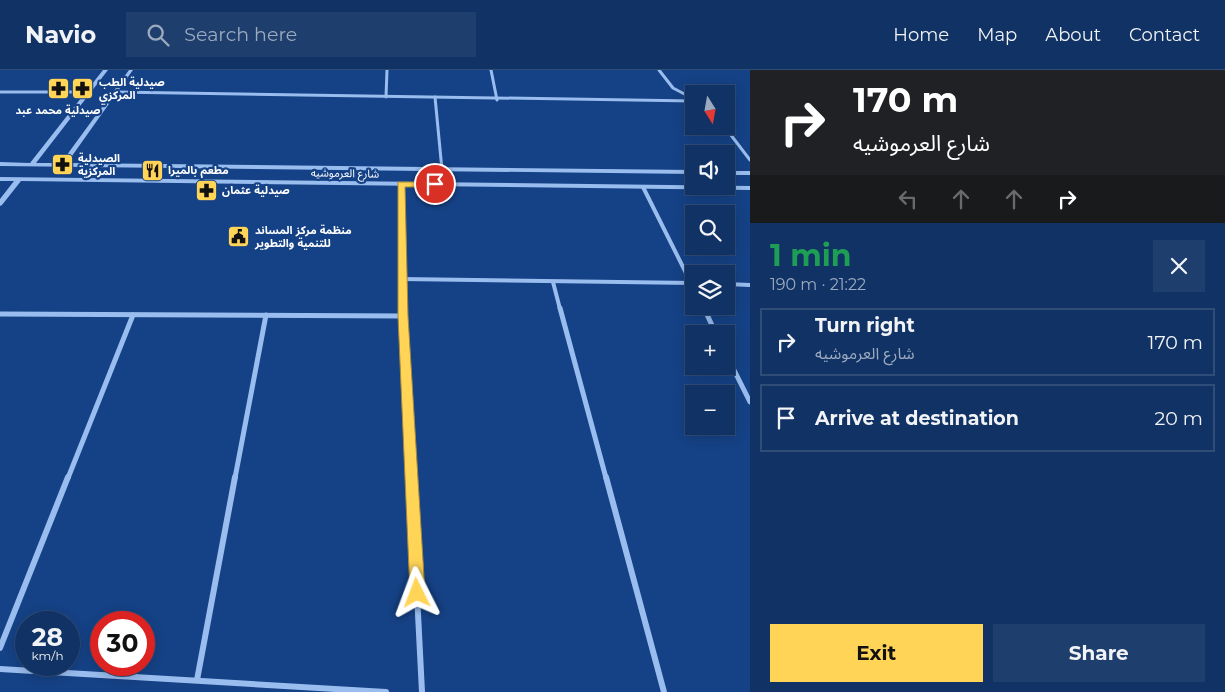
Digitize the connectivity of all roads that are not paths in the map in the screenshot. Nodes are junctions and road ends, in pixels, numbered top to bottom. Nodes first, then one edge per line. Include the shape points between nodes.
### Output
1 (106, 70) edge
2 (131, 70) edge
3 (387, 70) edge
4 (491, 70) edge
5 (659, 70) edge
6 (0, 92) edge
7 (88, 92) junction
8 (115, 92) junction
9 (685, 96) edge
10 (386, 97) junction
11 (434, 98) junction
12 (498, 100) junction
13 (685, 100) edge
14 (731, 135) edge
15 (750, 160) edge
16 (0, 164) edge
17 (31, 165) junction
18 (63, 165) junction
19 (442, 170) junction
20 (485, 170) junction
21 (685, 172) edge
22 (735, 173) edge
23 (750, 173) edge
24 (0, 179) edge
25 (19, 179) junction
26 (401, 184) junction
27 (486, 185) junction
28 (643, 187) junction
29 (750, 188) edge
30 (0, 204) edge
31 (685, 269) edge
32 (402, 279) junction
33 (553, 282) junction
34 (685, 283) edge
35 (735, 284) edge
36 (750, 285) edge
37 (0, 314) edge
38 (133, 315) junction
39 (266, 315) junction
40 (403, 316) junction
41 (735, 372) edge
42 (749, 399) edge
43 (0, 648) edge
44 (0, 669) edge
45 (197, 680) junction
46 (347, 691) edge
47 (386, 692) edge
48 (422, 692) edge
49 (664, 692) edge

1 - 7 street
2 - 8 street
3 - 10 street
4 - 12 street
5 - 9 street via 662,78
6 - 7 street
7 - 17 street
8 - 10 street
8 - 18 street
10 - 11 street
11 - 12 street
11 - 19 street
12 - 13 street
14 - 15 street
16 - 17 street, شارع العرموشيه
17 - 18 street, شارع العرموشيه
18 - 19 street, شارع العرموشيه
19 - 20 street, شارع العرموشيه
20 - 21 street, شارع العرموشيه
20 - 27 street
22 - 23 street
24 - 25 street, شارع العرموشيه
25 - 26 street, شارع العرموشيه
25 - 30 street
26 - 27 street, شارع العرموشيه
26 - 32 street
27 - 28 street, شارع العرموشيه
28 - 29 street, شارع العرموشيه
28 - 31 street
32 - 33 street
32 - 40 street
33 - 34 street
33 - 49 street
35 - 36 street
37 - 38 street
38 - 39 street
38 - 43 street
39 - 40 street
39 - 45 street
40 - 48 street
41 - 42 street
44 - 45 street
45 - 46 street
46 - 47 street

